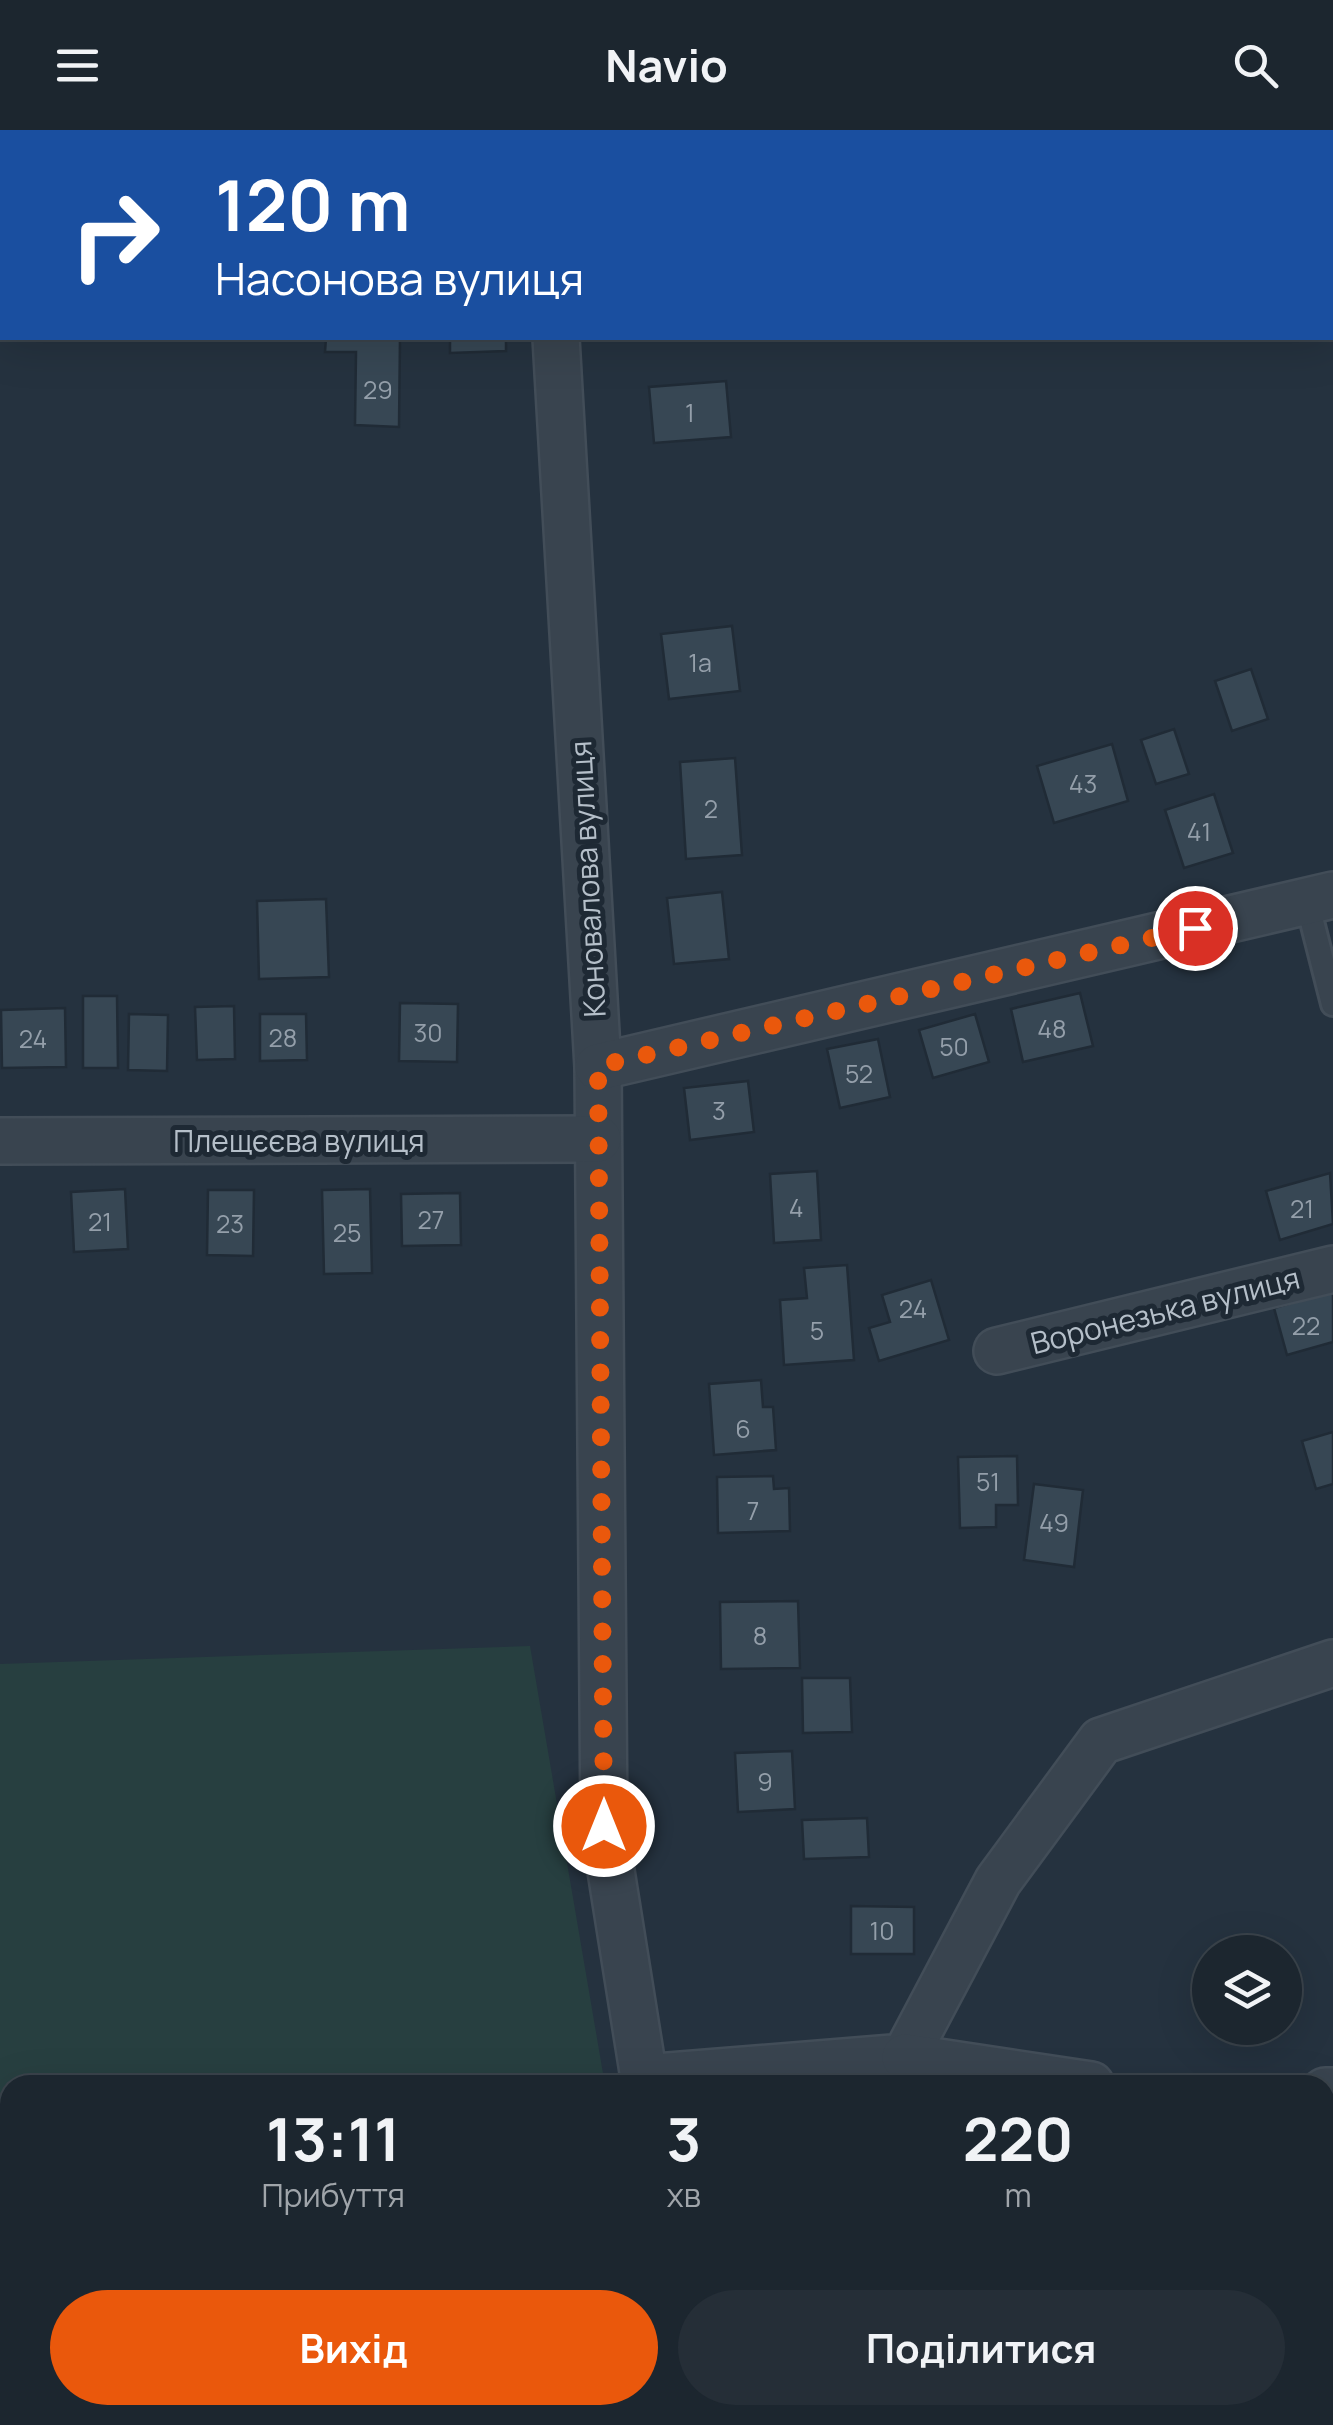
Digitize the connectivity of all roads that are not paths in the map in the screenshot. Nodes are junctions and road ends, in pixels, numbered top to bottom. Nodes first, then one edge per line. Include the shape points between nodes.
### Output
1 (556, 340) edge
2 (1320, 899) edge
3 (1333, 1004) edge
4 (598, 1066) junction
5 (598, 1139) junction
6 (0, 1141) edge
7 (1333, 1270) edge
8 (997, 1351) dead end
9 (1333, 1663) edge
10 (905, 2057) junction
11 (644, 2075) edge
12 (718, 2075) edge
13 (1025, 2075) edge

1 - 4 street, Коновалова вулиця
2 - 3 lane
2 - 4 street
4 - 5 street, Коновалова вулиця
5 - 6 street, Плещєєва вулиця
5 - 11 street, Коновалова вулиця via 604,1826
7 - 8 street, Воронезька вулиця
9 - 10 street via 1102,1741 998,1881
10 - 12 street
10 - 13 street

